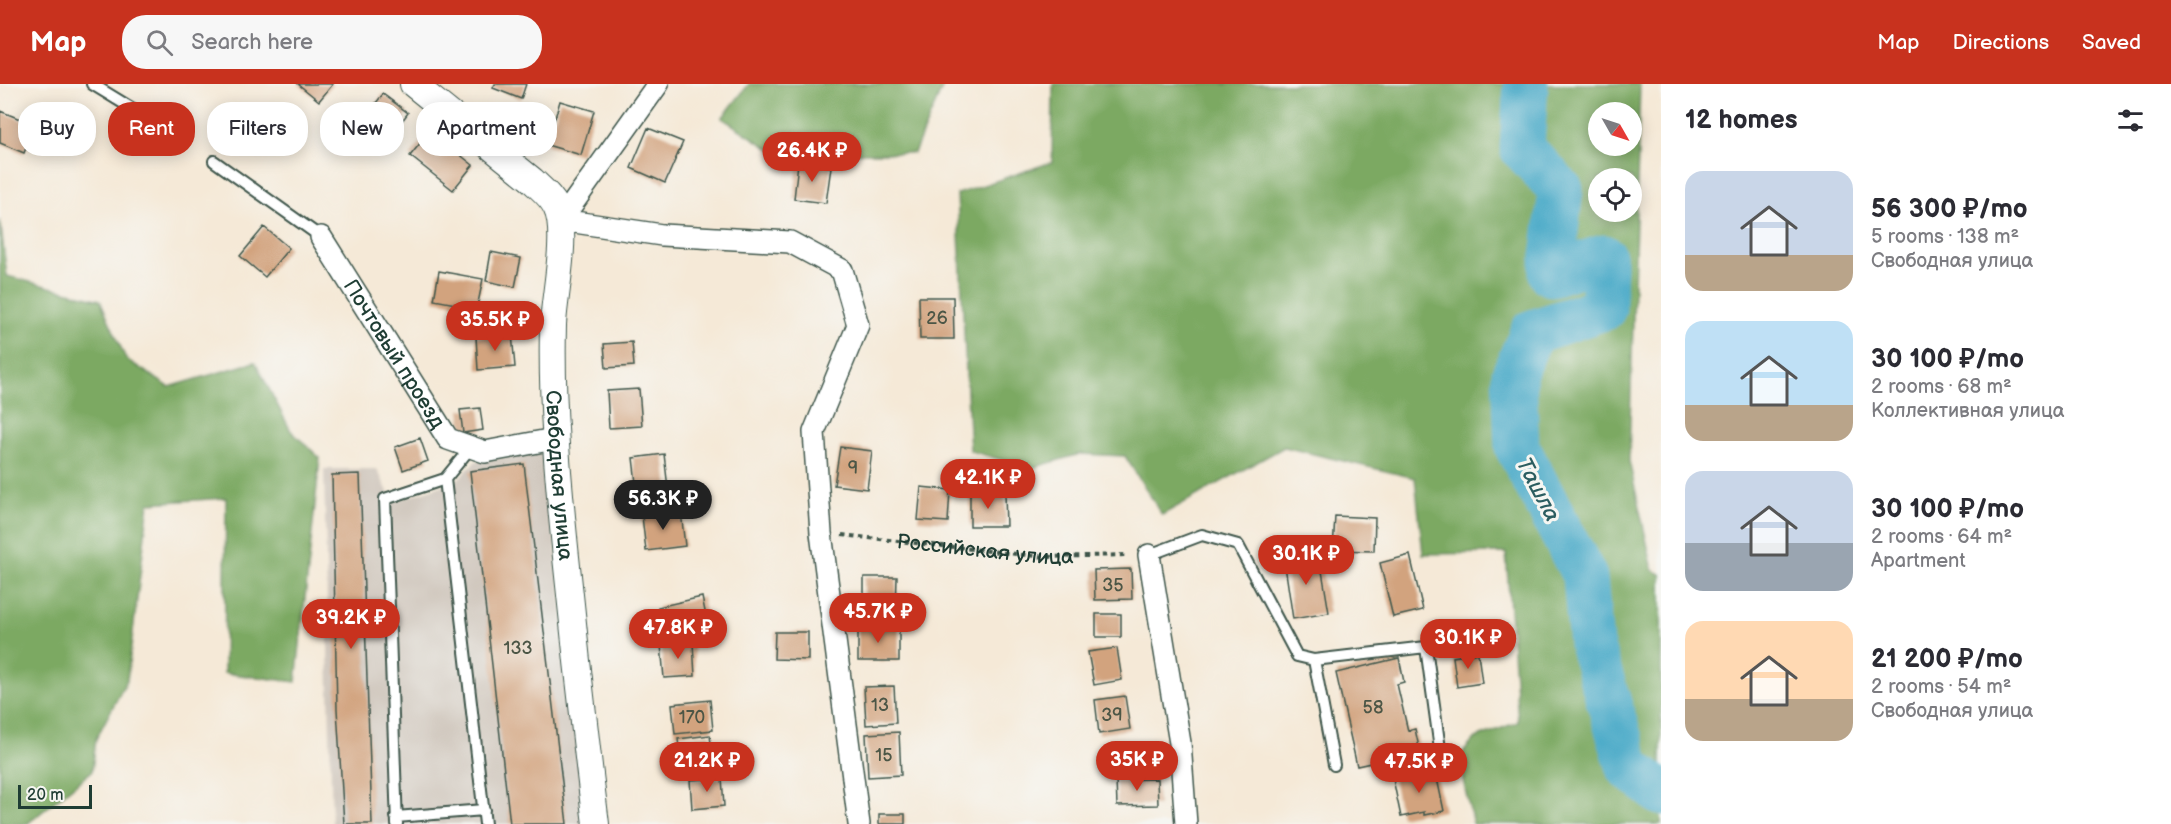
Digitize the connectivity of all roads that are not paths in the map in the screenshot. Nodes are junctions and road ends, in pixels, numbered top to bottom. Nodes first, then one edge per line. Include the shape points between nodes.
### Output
1 (92, 84) edge
2 (413, 84) edge
3 (658, 84) edge
4 (122, 102) edge
5 (214, 161) dead end
6 (561, 220) junction
7 (321, 237) joint
8 (554, 439) junction
9 (471, 447) junction
10 (445, 479) junction
11 (1149, 555) joint
12 (1314, 660) junction
13 (1440, 749) dead end
14 (1334, 765) dead end
15 (484, 810) junction
16 (396, 820) edge
17 (485, 824) edge
18 (596, 824) edge
19 (860, 824) edge
20 (1186, 824) edge

1 - 4 lane
2 - 6 street via 540,188 557,208
3 - 6 street
5 - 7 lane
6 - 8 street, Свободная улица via 553,324
6 - 19 street via 662,235 790,242 842,270 858,325 814,432 821,533
7 - 9 street, Почтовый проезд via 448,439
8 - 9 street, Почтовый проезд via 485,452
8 - 18 street, Свободная улица
9 - 10 lane
10 - 15 lane
10 - 16 lane via 385,499
11 - 12 lane via 1202,535 1238,545 1297,656
11 - 20 street via 1180,743
12 - 13 lane via 1426,647
12 - 14 lane
15 - 16 lane
15 - 17 lane

